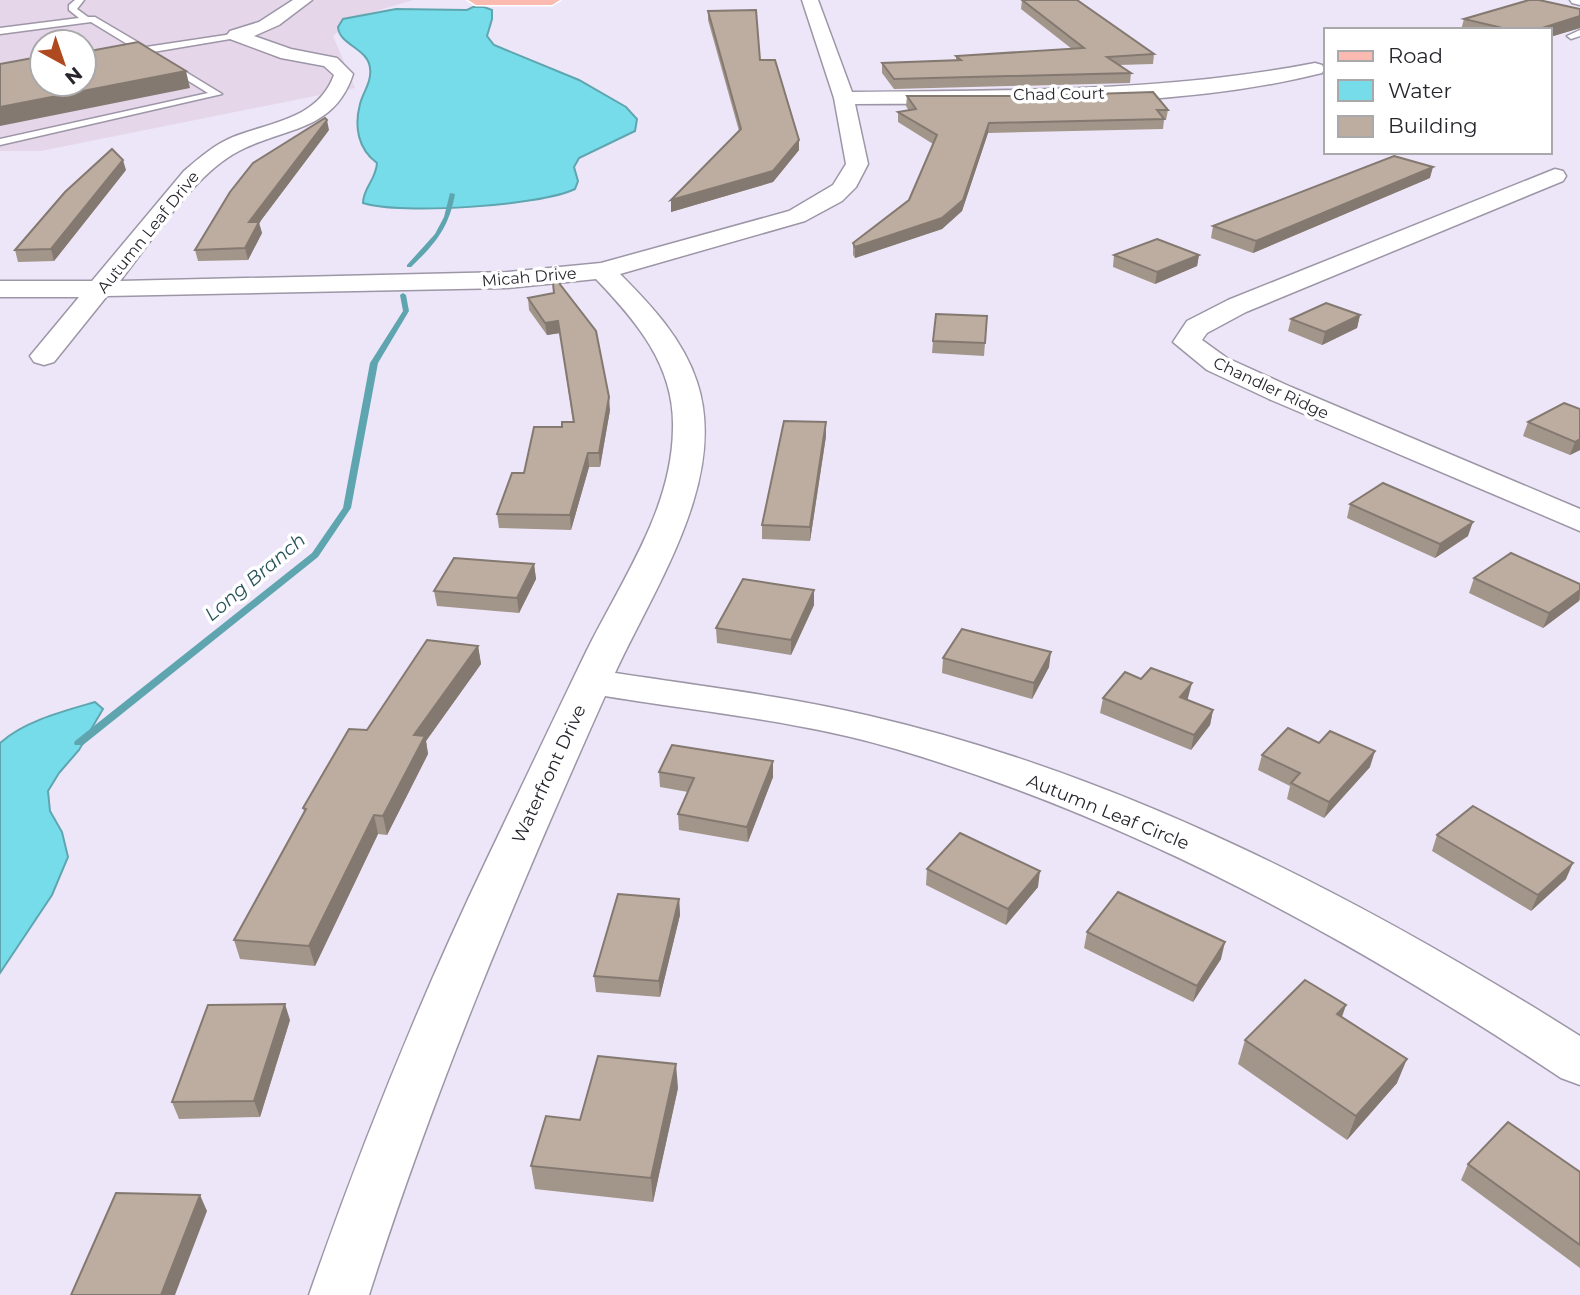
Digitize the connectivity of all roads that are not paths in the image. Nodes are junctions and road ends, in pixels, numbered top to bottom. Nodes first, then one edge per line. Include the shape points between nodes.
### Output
1 (80, 0) edge
2 (304, 0) edge
3 (475, 0) edge
4 (552, 0) edge
5 (814, 2) edge
6 (84, 18) junction
7 (0, 31) edge
8 (236, 35) junction
9 (146, 50) junction
10 (123, 54) edge
11 (1315, 69) dead end
12 (844, 98) junction
13 (0, 142) edge
14 (1555, 176) dead end
15 (602, 271) junction
16 (0, 289) edge
17 (101, 289) junction
18 (44, 356) dead end
19 (1580, 522) edge
20 (591, 682) junction
21 (1580, 1063) edge
22 (339, 1295) edge

1 - 6 lane via 73,10
2 - 8 street via 261,29
3 - 4 main road
5 - 12 street, Micah Drive
6 - 7 lane
6 - 9 lane
8 - 9 lane
8 - 17 street, Autumn Leaf Drive via 287,54 330,62 344,74 341,88 316,112 209,160
9 - 10 lane
9 - 13 lane via 217,94
11 - 12 street, Chad Court via 1269,80 1161,92
12 - 15 street, Micah Drive via 857,163 843,188 824,202 797,216
14 - 19 street, Chandler Ridge via 1237,306 1197,327 1187,342 1217,364 1280,393
15 - 17 street, Micah Drive via 409,285
15 - 20 street, Waterfront Drive via 661,334 681,374 689,427 683,485
16 - 17 street, Micah Drive
17 - 18 street, Autumn Leaf Drive
20 - 21 street, Autumn Leaf Circle via 794,714 908,739 1039,783 1278,885 1441,974
20 - 22 street, Waterfront Drive via 422,1064

